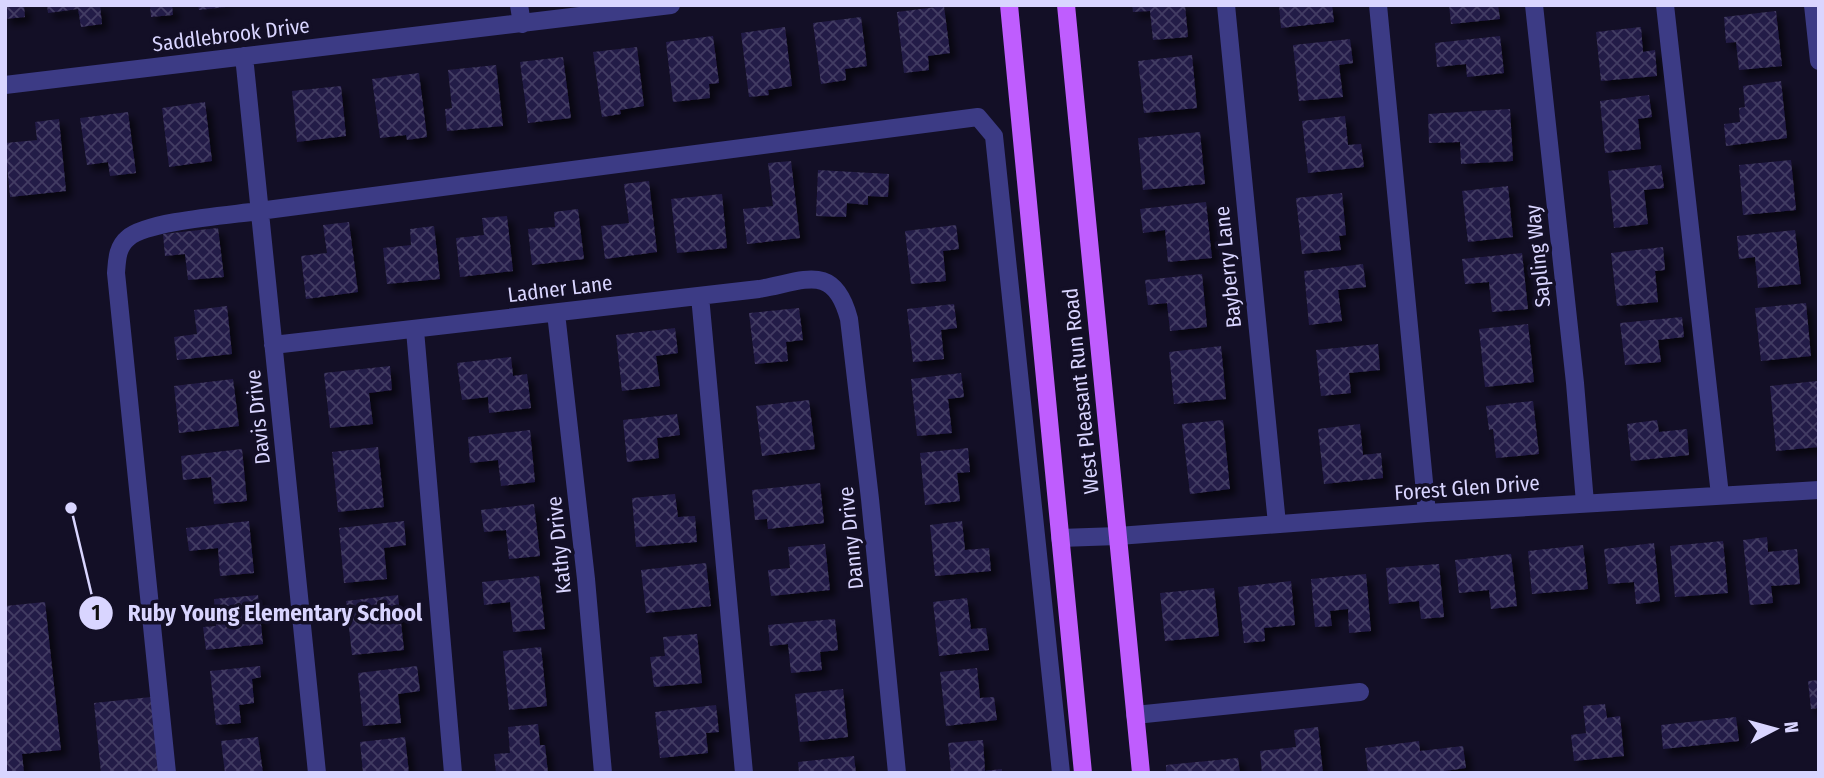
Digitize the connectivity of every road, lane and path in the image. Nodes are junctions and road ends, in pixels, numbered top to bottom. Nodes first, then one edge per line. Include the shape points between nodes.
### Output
1 (519, 5) edge
2 (671, 5) edge
3 (1009, 5) edge
4 (1066, 5) edge
5 (1226, 5) edge
6 (1378, 5) edge
7 (1534, 5) edge
8 (1665, 5) edge
9 (1813, 5) edge
10 (522, 24) junction
11 (244, 57) junction
12 (1819, 61) edge
13 (5, 85) edge
14 (259, 211) junction
15 (700, 296) junction
16 (844, 299) joint
17 (556, 313) junction
18 (415, 330) junction
19 (273, 345) junction
20 (1819, 490) edge
21 (1720, 495) junction
22 (1585, 503) junction
23 (1427, 513) junction
24 (1277, 524) junction
25 (1118, 536) junction
26 (1060, 538) junction
27 (1360, 692) dead end
28 (1135, 715) junction
29 (167, 773) edge
30 (317, 773) edge
31 (453, 773) edge
32 (603, 773) edge
33 (744, 773) edge
34 (897, 773) edge
35 (1061, 773) edge
36 (1083, 773) edge
37 (1141, 773) edge

1 - 10 street
2 - 10 street, Saddlebrook Drive
3 - 26 main road, West Pleasant Run Road
4 - 25 main road, West Pleasant Run Road
5 - 24 street, Bayberry Lane
6 - 23 street
7 - 22 street, Sapling Way
8 - 21 street
9 - 12 street
10 - 11 street, Saddlebrook Drive
11 - 13 street, Saddlebrook Drive
11 - 14 street, Davis Drive
14 - 19 street, Davis Drive
14 - 29 street via 148,228 128,238 117,253
14 - 35 street via 978,117 994,136
15 - 16 street, Ladner Lane via 815,279 828,281
15 - 17 street, Ladner Lane
15 - 33 street
16 - 34 street, Danny Drive via 870,499
17 - 18 street, Ladner Lane
17 - 32 street, Kathy Drive
18 - 19 street, Ladner Lane
18 - 31 street
19 - 30 street, Davis Drive
20 - 21 street, Forest Glen Drive
21 - 22 street, Forest Glen Drive
22 - 23 street, Forest Glen Drive
23 - 24 street, Forest Glen Drive
24 - 25 street, Forest Glen Drive
25 - 26 street, Forest Glen Drive
25 - 28 main road, West Pleasant Run Road
26 - 36 main road, West Pleasant Run Road
27 - 28 street
28 - 37 main road, West Pleasant Run Road

